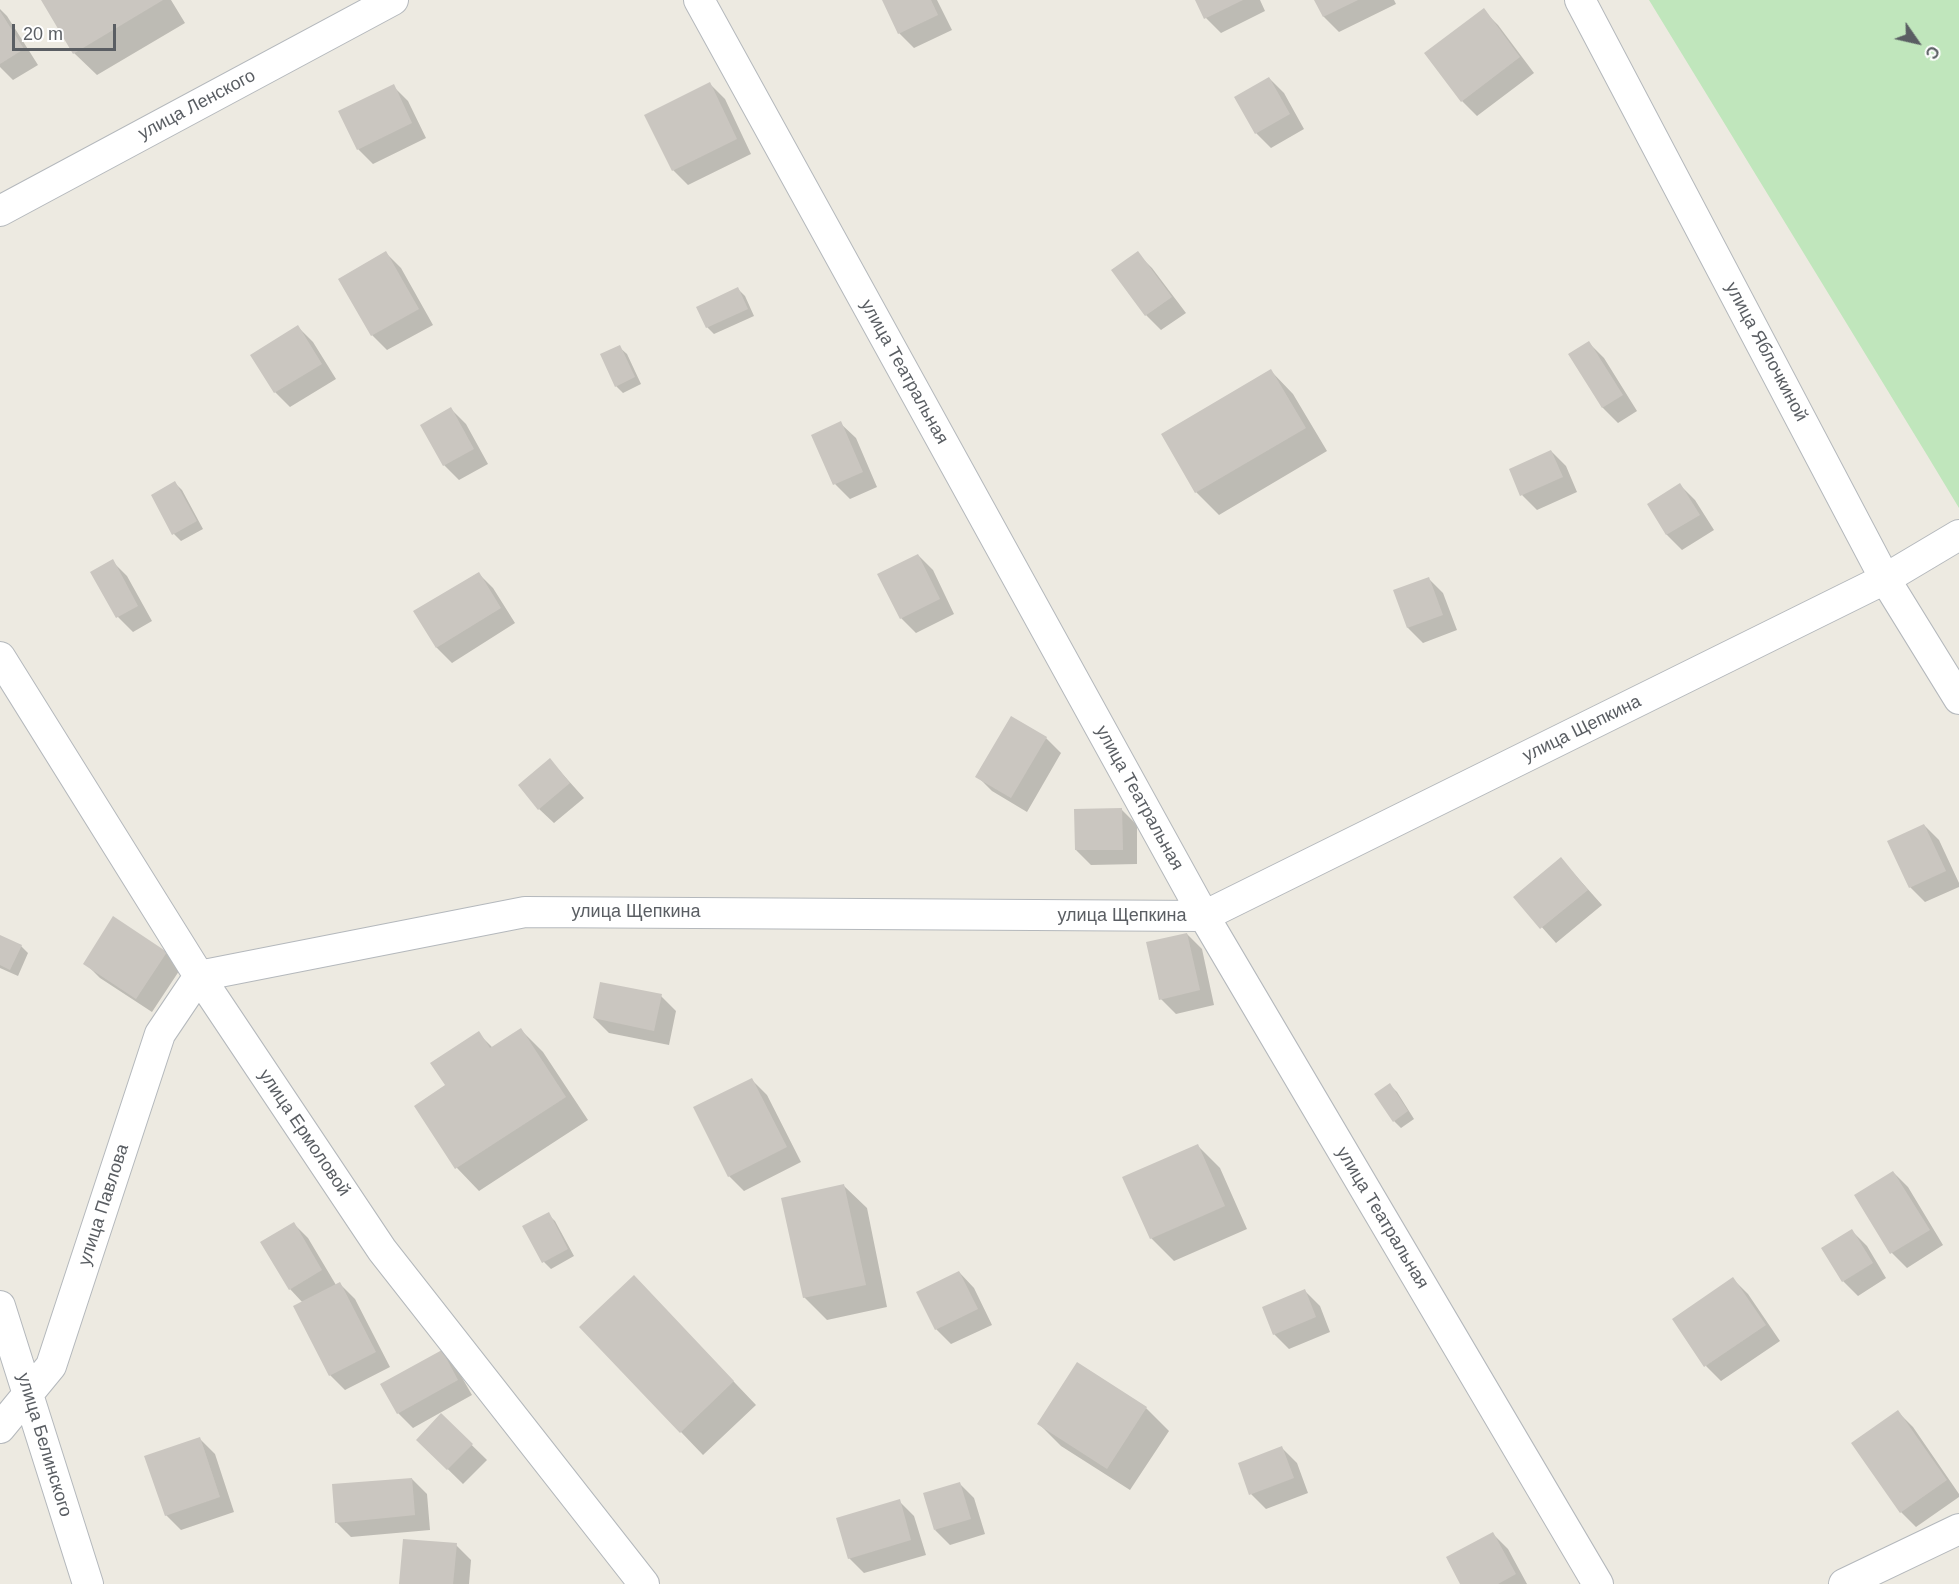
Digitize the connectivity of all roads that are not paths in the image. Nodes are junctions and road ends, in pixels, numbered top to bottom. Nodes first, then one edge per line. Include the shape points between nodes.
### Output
1 (393, 0) edge
2 (699, 0) edge
3 (1580, 0) edge
4 (0, 211) edge
5 (1959, 535) edge
6 (1885, 579) junction
7 (0, 657) edge
8 (1959, 699) edge
9 (1204, 916) junction
10 (199, 976) junction
11 (0, 1306) edge
12 (28, 1394) junction
13 (0, 1428) edge
14 (1959, 1529) edge
15 (87, 1584) edge
16 (644, 1584) edge
17 (1598, 1584) edge
18 (1844, 1584) edge

1 - 4 street, улица Ленского
2 - 9 street, улица Театральная
3 - 6 street, улица Яблочкиной
5 - 6 street, улица Щепкина
6 - 8 street, улица Яблочкиной
6 - 9 street, улица Щепкина
7 - 10 street, улица Ермоловой
9 - 10 street, улица Щепкина via 525,912
9 - 17 street, улица Театральная
10 - 12 street, улица Павлова via 160,1034 51,1366
10 - 16 street, улица Ермоловой via 382,1250
11 - 12 street, улица Белинского
12 - 13 street, улица Павлова
12 - 15 street, улица Белинского
14 - 18 street

